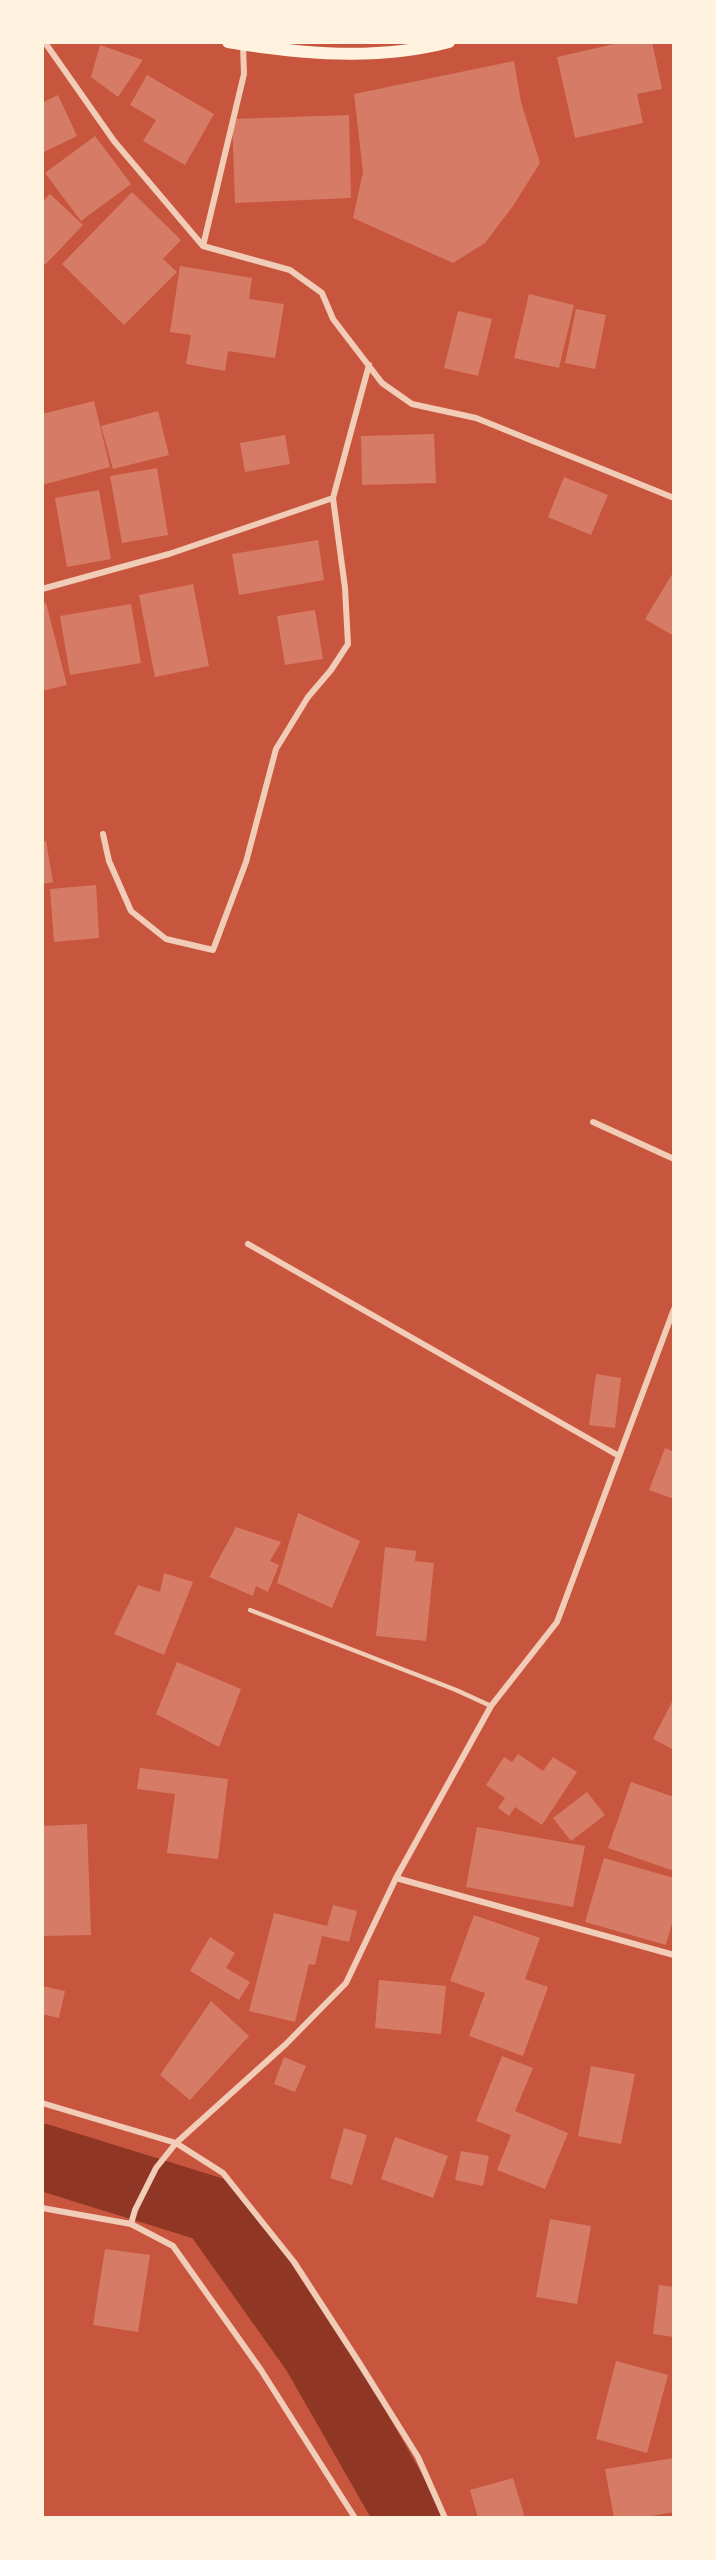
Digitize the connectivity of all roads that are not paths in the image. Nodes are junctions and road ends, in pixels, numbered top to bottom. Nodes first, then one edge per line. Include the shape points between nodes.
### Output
1 (228, 42) edge
2 (449, 42) edge
3 (42, 43) edge
4 (243, 44) junction
5 (203, 246) junction
6 (369, 365) junction
7 (333, 498) junction
8 (674, 498) edge
9 (42, 589) edge
10 (103, 834) dead end
11 (593, 1122) dead end
12 (674, 1158) edge
13 (248, 1244) dead end
14 (674, 1309) edge
15 (619, 1456) junction
16 (250, 1610) dead end
17 (491, 1706) junction
18 (396, 1878) junction
19 (674, 1955) edge
20 (42, 2103) edge
21 (176, 2143) junction
22 (42, 2208) edge
23 (131, 2224) junction
24 (354, 2518) edge
25 (445, 2518) edge

1 - 4 main road
2 - 4 main road via 420,50 327,54
3 - 5 street via 114,141
4 - 5 street via 244,74
5 - 6 street via 290,270 322,293 333,319
6 - 7 street
6 - 8 street via 382,383 412,404 476,418
7 - 9 street via 202,543
7 - 10 street via 348,644 308,697 276,749 246,862 213,950 166,939 131,911 109,861
11 - 12 street
13 - 15 street
14 - 15 street
15 - 17 street via 557,1622
16 - 17 lane
17 - 18 street
18 - 19 street
18 - 21 street via 346,1983 286,2044
20 - 21 street
21 - 23 street via 156,2168
21 - 25 street via 223,2173 294,2262 418,2457
22 - 23 street
23 - 24 street via 173,2246 261,2370

